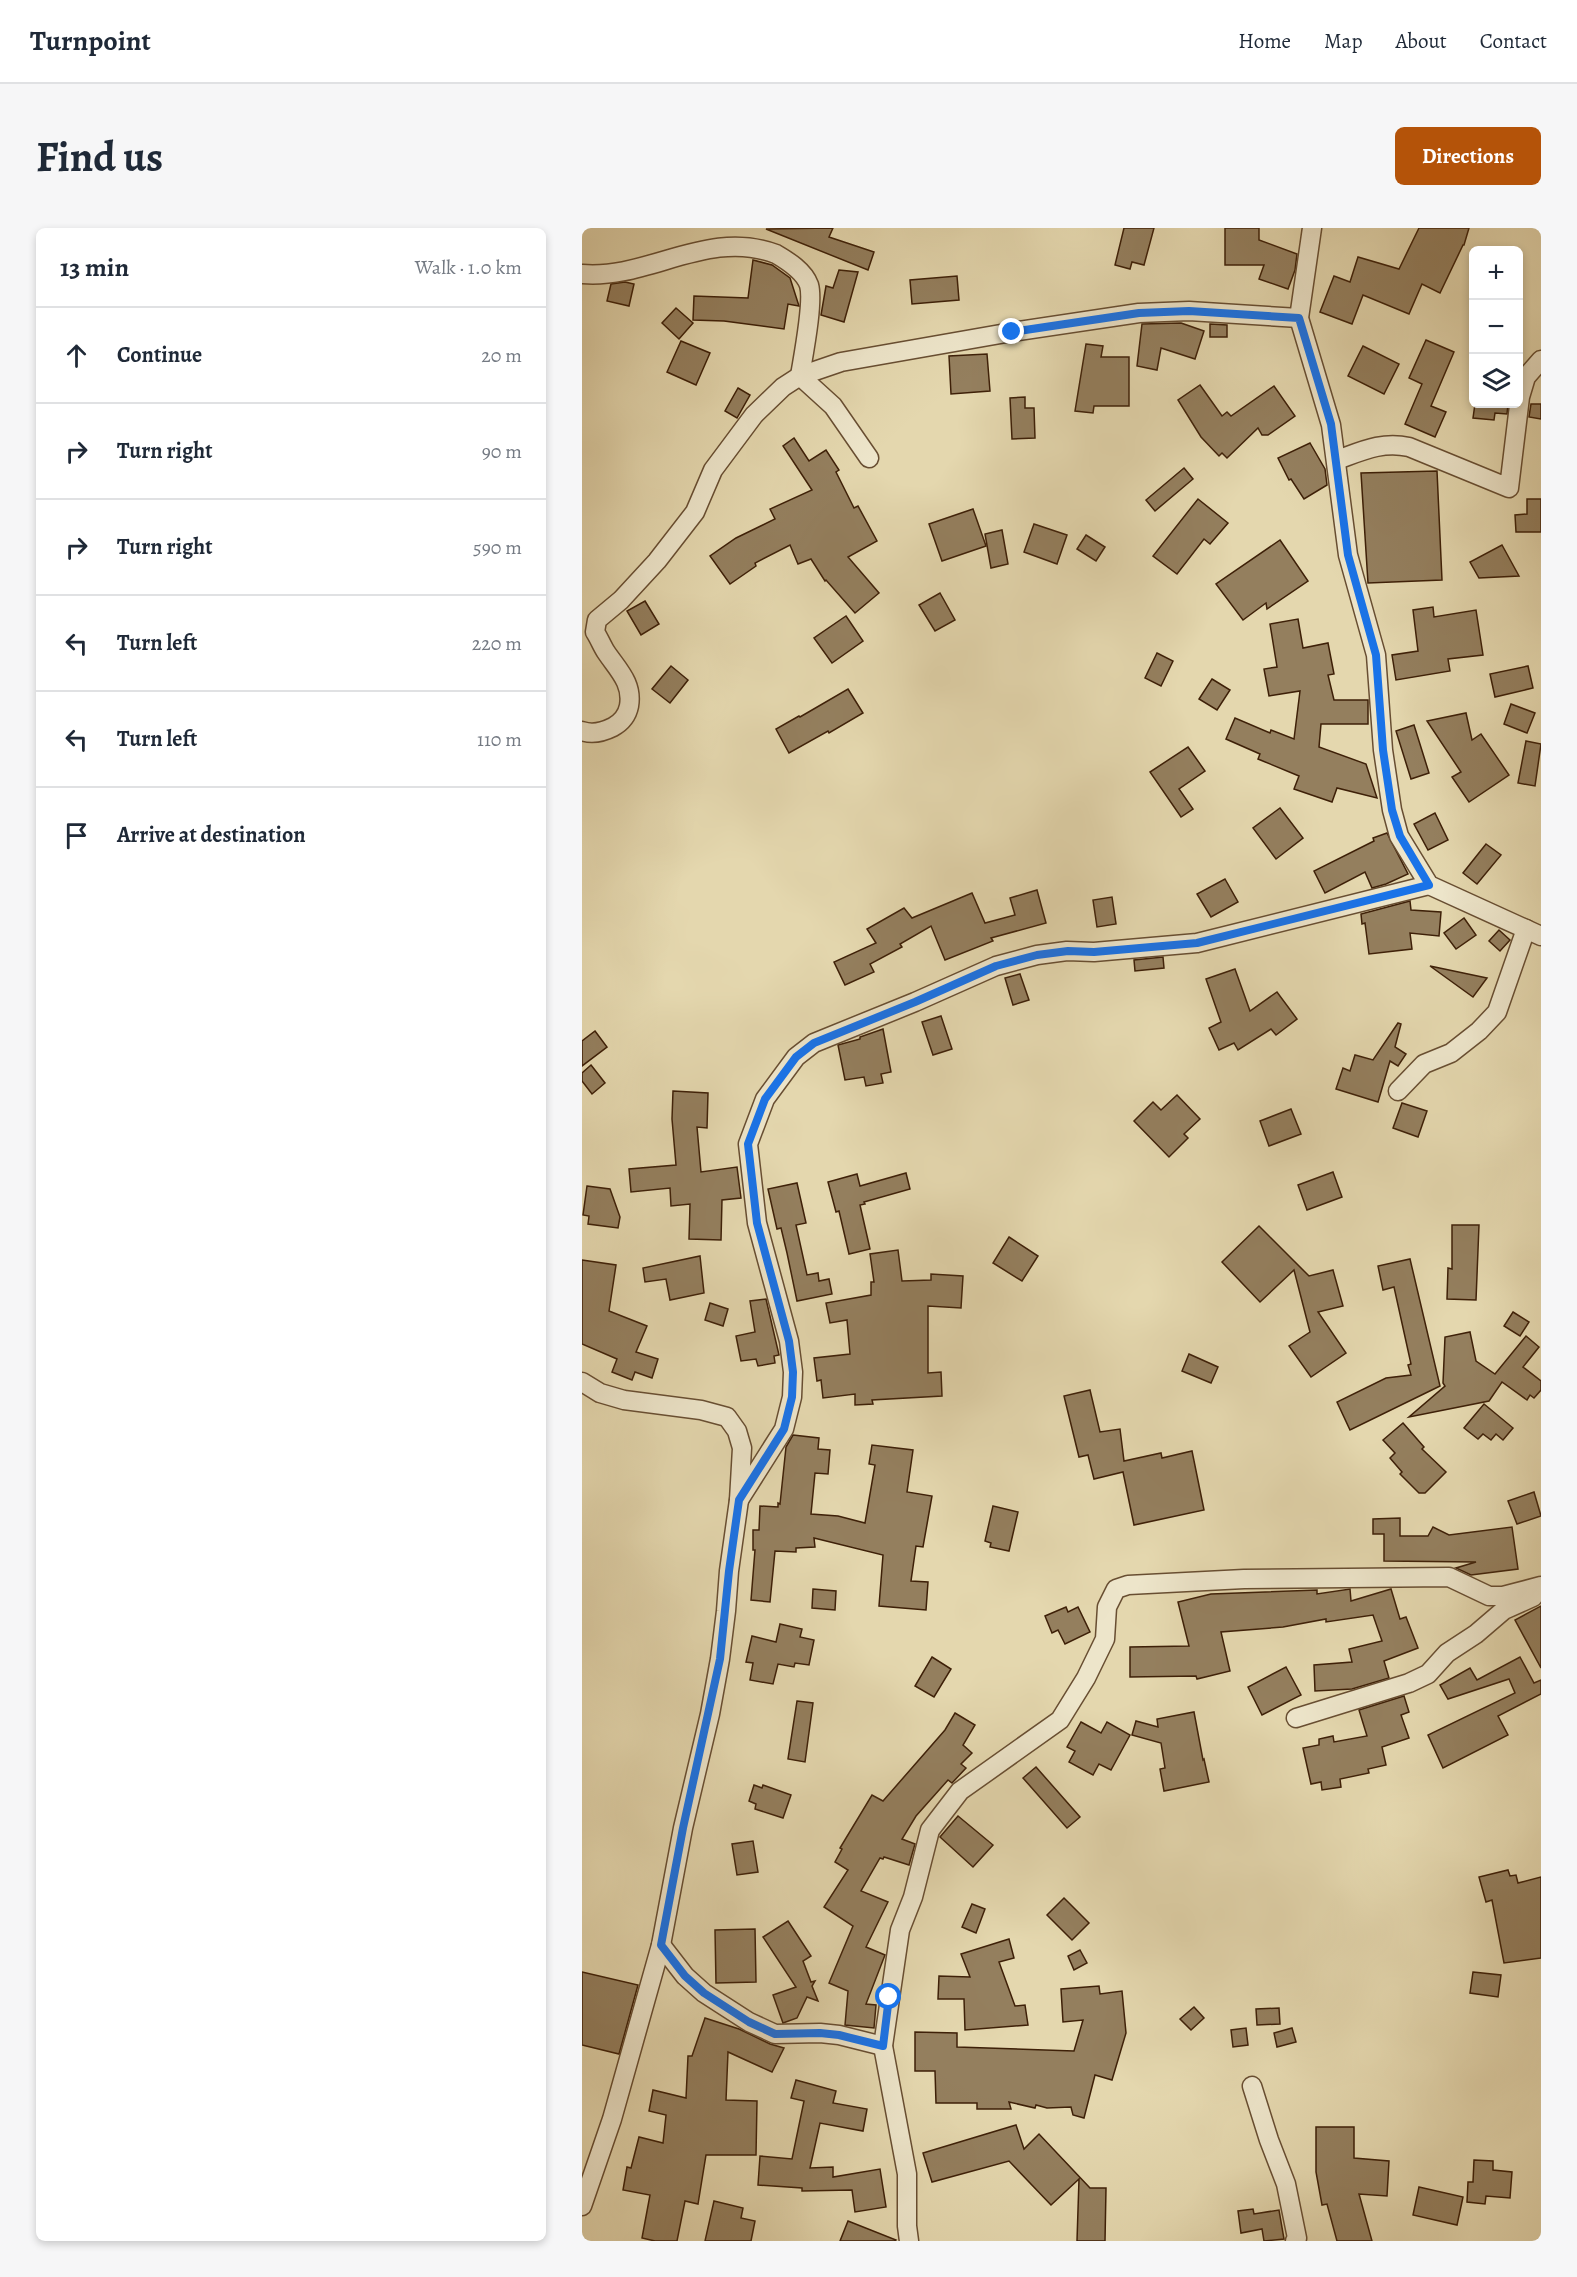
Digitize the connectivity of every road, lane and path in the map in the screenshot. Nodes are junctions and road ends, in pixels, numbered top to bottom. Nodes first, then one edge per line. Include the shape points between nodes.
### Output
1 (1312, 228) edge
2 (582, 274) edge
3 (1299, 318) junction
4 (1541, 360) edge
5 (800, 376) junction
6 (869, 458) dead end
7 (1337, 460) junction
8 (582, 731) edge
9 (1429, 885) junction
10 (1533, 933) edge
11 (1398, 1091) dead end
12 (582, 1382) edge
13 (739, 1500) junction
14 (1541, 1586) edge
15 (1541, 1593) edge
16 (1296, 1718) dead end
17 (661, 1945) junction
18 (883, 2046) junction
19 (1252, 2086) dead end
20 (582, 2206) edge
21 (909, 2241) edge
22 (1295, 2241) edge

1 - 3 street
2 - 5 street via 624,270 709,242 737,241 768,250 794,265 809,285
3 - 5 street via 1189,311 1139,313 841,362
3 - 7 street via 1331,424
4 - 7 street via 1526,377 1520,397 1509,488 1394,444 1373,446
5 - 6 street via 833,406
5 - 8 street via 754,415 713,470 695,512 657,561 597,620 595,632 631,694 621,723 604,732
7 - 9 street via 1348,555 1376,655 1392,810 1400,836
9 - 10 street
9 - 13 street via 1197,943 1068,951 996,966 814,1043 796,1057 765,1099 748,1144 757,1223 789,1341 792,1397 784,1429
10 - 11 street via 1497,1012 1451,1053 1424,1064
12 - 13 street via 600,1393 624,1400 727,1417 742,1448
13 - 17 street via 720,1659
14 - 18 street via 1497,1596 1449,1577 1245,1579 1128,1585 1116,1589 1107,1607 1105,1639 1060,1720 960,1791 930,1830 914,1897 900,1930
15 - 16 street via 1504,1610 1447,1653 1428,1674
17 - 18 street via 704,1993 775,2034 839,2035
17 - 20 street via 612,2119
18 - 21 street via 907,2174
19 - 22 street via 1286,2184

